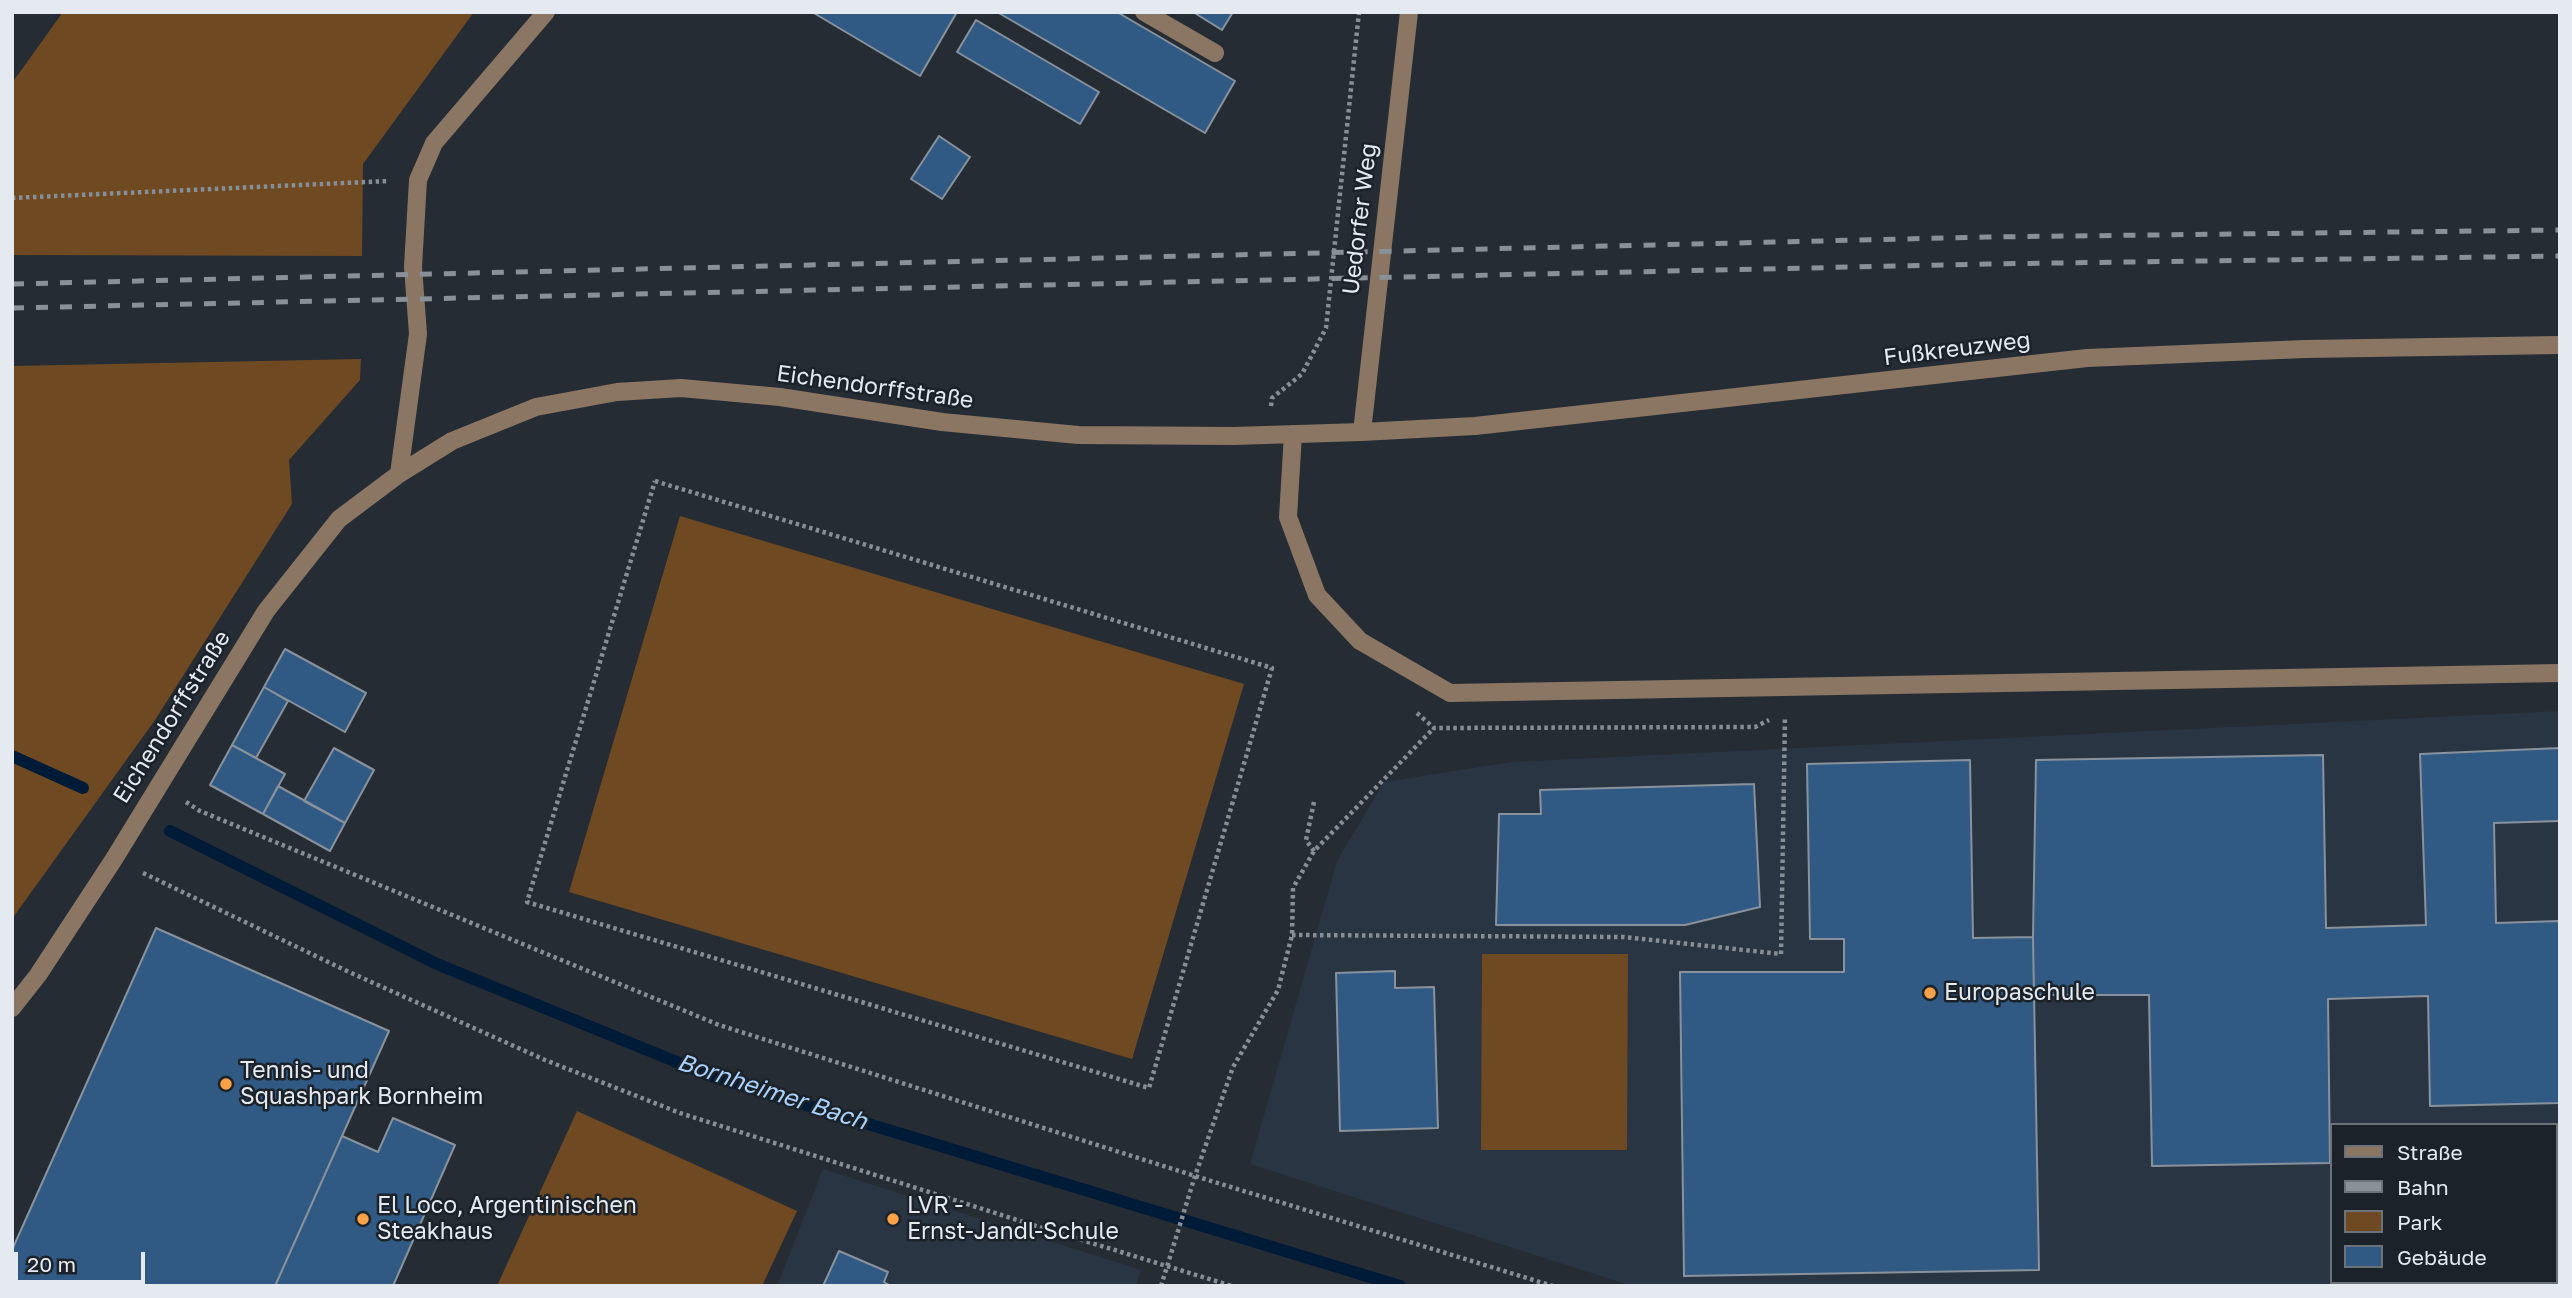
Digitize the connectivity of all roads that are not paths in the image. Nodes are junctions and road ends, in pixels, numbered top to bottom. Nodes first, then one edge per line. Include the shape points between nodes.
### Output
1 (546, 12) edge
2 (1144, 12) edge
3 (1409, 12) edge
4 (1215, 53) dead end
5 (2560, 345) edge
6 (1362, 432) junction
7 (1293, 434) junction
8 (399, 474) junction
9 (2560, 673) edge
10 (12, 1008) edge

1 - 8 street via 434,143 418,180 413,267 418,334
2 - 4 street
3 - 6 street, Uedorfer Weg
5 - 6 street, Fußkreuzweg via 2087,358 1475,426
6 - 7 street, Eichendorffstraße
7 - 8 street, Eichendorffstraße via 1078,435 681,388 617,392 536,407 452,441
7 - 9 street via 1288,517 1317,595 1360,641 1450,693
8 - 10 street, Eichendorffstraße via 339,519 266,611 114,859

